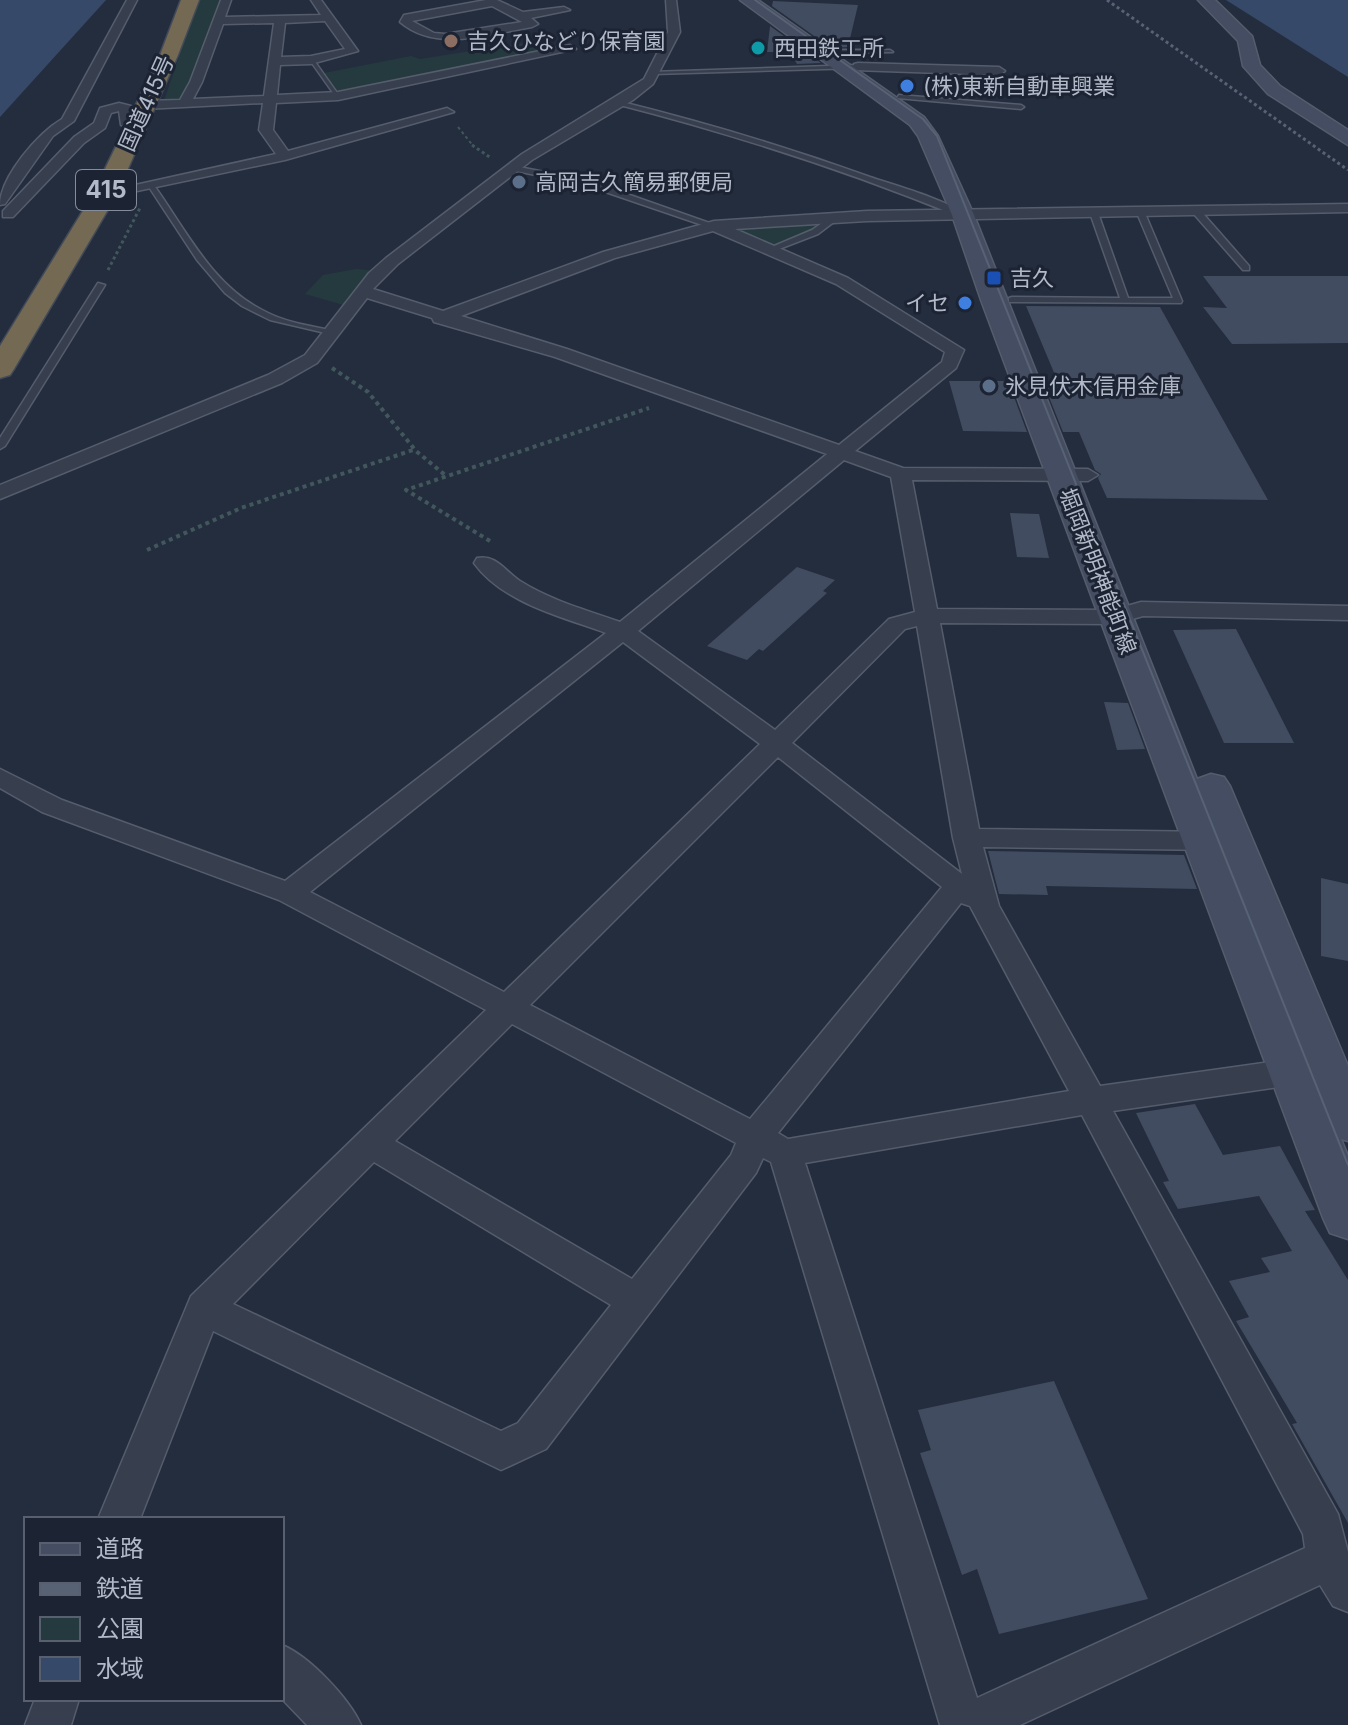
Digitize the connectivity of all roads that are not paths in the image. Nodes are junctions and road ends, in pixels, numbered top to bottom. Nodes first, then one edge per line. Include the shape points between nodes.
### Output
1 (132, 0) edge
2 (190, 0) edge
3 (226, 0) edge
4 (316, 0) edge
5 (671, 0) edge
6 (748, 0) edge
7 (762, 0) edge
8 (1206, 0) edge
9 (564, 11) edge
10 (521, 16) junction
11 (327, 18) junction
12 (219, 21) junction
13 (280, 21) junction
14 (569, 49) dead end
15 (890, 52) dead end
16 (311, 60) junction
17 (277, 61) junction
18 (844, 61) junction
19 (999, 71) dead end
20 (654, 72) junction
21 (338, 96) junction
22 (899, 97) junction
23 (272, 99) junction
24 (184, 103) junction
25 (618, 103) junction
26 (1021, 107) dead end
27 (347, 108) dead end
28 (447, 112) dead end
29 (141, 116) junction
30 (1348, 139) edge
31 (285, 156) junction
32 (514, 168) junction
33 (150, 186) junction
34 (104, 196) junction
35 (0, 201) edge
36 (1348, 208) edge
37 (1196, 211) junction
38 (1094, 213) junction
39 (1141, 213) junction
40 (971, 214) junction
41 (0, 216) edge
42 (835, 218) junction
43 (714, 226) junction
44 (771, 249) junction
45 (1246, 268) dead end
46 (101, 285) road end
47 (365, 292) junction
48 (1012, 300) junction
49 (1125, 301) junction
50 (440, 318) junction
51 (331, 333) junction
52 (0, 369) edge
53 (0, 446) edge
54 (842, 451) junction
55 (901, 474) junction
56 (1074, 474) junction
57 (0, 493) edge
58 (485, 563) road end
59 (1128, 613) junction
60 (1348, 613) edge
61 (928, 616) junction
62 (623, 631) junction
63 (775, 742) junction
64 (0, 777) edge
65 (967, 838) junction
66 (1218, 841) junction
67 (289, 893) junction
68 (972, 896) junction
69 (507, 1009) junction
70 (1327, 1069) junction
71 (1292, 1072) junction
72 (1089, 1101) junction
73 (1348, 1122) edge
74 (371, 1144) junction
75 (770, 1145) junction
76 (1348, 1218) edge
77 (637, 1301) junction
78 (204, 1308) junction
79 (127, 1514) edge
80 (1338, 1575) edge
81 (284, 1669) edge
82 (56, 1701) edge
83 (48, 1725) edge
84 (338, 1725) edge
85 (963, 1725) edge
86 (970, 1725) edge

1 - 35 street via 67,121 48,133
2 - 29 highway, 国道415号 / 415
3 - 12 street
4 - 11 street
5 - 20 street via 674,32
6 - 18 main road, 堀岡新明神能町線
7 - 18 main road, 堀岡新明神能町線
8 - 30 main road via 1246,40 1252,66 1274,90
9 - 10 street
10 - 10 street via 532,24 445,37 431,36 406,22 408,17 493,2
11 - 13 street
11 - 16 street via 352,51
12 - 13 street
12 - 24 street
13 - 17 street
14 - 21 street
15 - 18 lane
16 - 17 street
16 - 21 lane
17 - 23 street
18 - 19 street
18 - 20 lane
18 - 22 main road, 堀岡新明神能町線
18 - 40 main road, 堀岡新明神能町線 via 924,128
20 - 25 street
21 - 23 street
21 - 27 street
22 - 26 lane
22 - 40 main road, 堀岡新明神能町線 via 940,129
23 - 24 street
23 - 31 street via 266,130
24 - 29 street
25 - 32 street
25 - 40 lane via 770,145
28 - 31 street via 360,128
29 - 34 highway, 国道415号 / 415
29 - 41 street via 126,122 126,109 105,111 100,125
31 - 33 street
32 - 43 lane via 587,183
32 - 47 street via 392,261
33 - 34 street
33 - 51 lane via 200,260 236,300 265,316
34 - 52 highway, 国道415号 / 415
36 - 37 street
37 - 39 street
37 - 45 lane
38 - 39 street
38 - 40 street
38 - 49 lane
39 - 49 lane via 1178,301
40 - 42 street
40 - 48 main road, 堀岡新明神能町線
40 - 56 main road, 堀岡新明神能町線
42 - 43 street
42 - 44 lane
43 - 44 street
43 - 50 street via 609,255
44 - 54 street via 842,281 955,350 950,364
46 - 53 lane
47 - 50 street
47 - 51 street
48 - 49 lane
48 - 56 main road, 堀岡新明神能町線
50 - 54 street via 561,353
51 - 57 street via 311,359 275,379
54 - 55 street
54 - 62 street
55 - 56 street
55 - 61 street
56 - 59 main road, 堀岡新明神能町線
58 - 62 street via 511,585 557,608
59 - 60 street
59 - 61 street
59 - 66 main road, 堀岡新明神能町線
61 - 63 street via 897,624
61 - 65 street
62 - 63 street
62 - 67 street
63 - 68 street
63 - 69 street
64 - 67 street via 52,806
65 - 66 street
65 - 68 street
66 - 70 main road, 堀岡新明神能町線
66 - 71 main road, 堀岡新明神能町線
67 - 69 street
68 - 72 street
68 - 75 street
69 - 74 street
69 - 75 street
70 - 71 street
70 - 73 main road, 堀岡新明神能町線
71 - 72 street
71 - 76 main road, 堀岡新明神能町線
72 - 75 street
72 - 80 street via 1323,1529
74 - 77 street
74 - 78 street
75 - 77 street via 744,1163
75 - 85 street
77 - 78 street via 532,1436 501,1451
78 - 79 street
80 - 86 street
81 - 84 street
82 - 83 street

